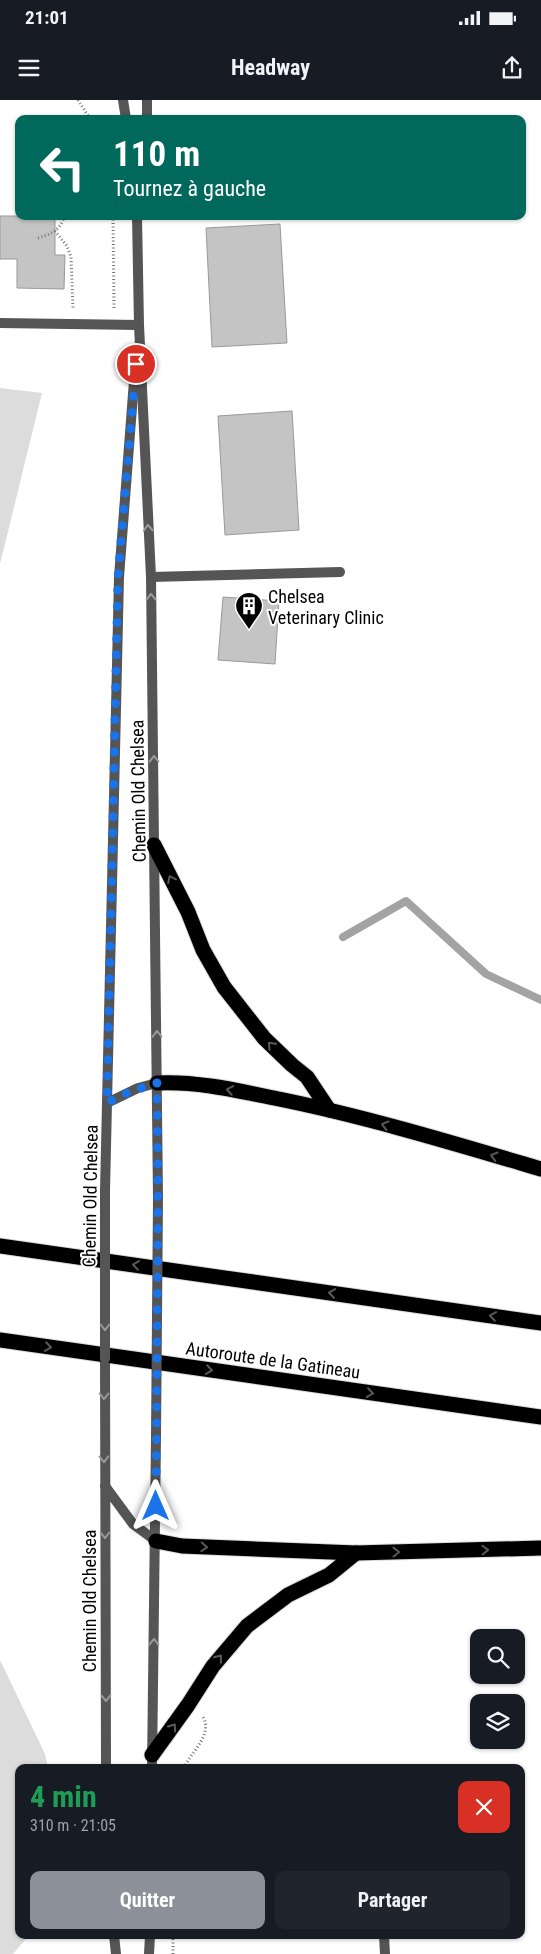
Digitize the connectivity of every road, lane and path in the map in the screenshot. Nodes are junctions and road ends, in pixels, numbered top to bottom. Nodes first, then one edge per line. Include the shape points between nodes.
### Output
1 (78, 100) edge
2 (123, 100) edge
3 (147, 100) edge
4 (87, 115) edge
5 (125, 115) edge
6 (147, 115) edge
7 (62, 220) edge
8 (113, 220) edge
9 (138, 220) edge
10 (54, 231) junction
11 (38, 238) dead end
12 (114, 308) dead end
13 (0, 323) edge
14 (73, 324) junction
15 (139, 325) junction
16 (340, 572) dead end
17 (151, 577) junction
18 (154, 845) junction
19 (157, 1083) junction
20 (107, 1103) junction
21 (329, 1110) junction
22 (541, 1169) edge
23 (0, 1246) edge
24 (541, 1323) edge
25 (0, 1340) edge
26 (541, 1417) edge
27 (105, 1486) junction
28 (156, 1541) junction
29 (541, 1548) edge
30 (356, 1553) junction
31 (198, 1712) dead end
32 (152, 1761) edge
33 (106, 1764) edge
34 (186, 1764) edge
35 (114, 1939) edge
36 (150, 1939) edge
37 (173, 1939) edge
38 (384, 1939) edge
39 (116, 1954) edge
40 (149, 1954) edge
41 (173, 1954) edge
42 (385, 1954) edge

1 - 4 path
2 - 5 street
3 - 6 street
7 - 10 path via 58,230
8 - 12 path
9 - 15 street, Chemin Old Chelsea
10 - 11 path
10 - 14 path via 67,246 71,257
13 - 14 street
14 - 15 street
17 -> 15 street, Chemin Old Chelsea
15 - 20 street, Chemin Old Chelsea via 118,577
16 - 17 street
18 -> 17 street, Chemin Old Chelsea
19 -> 18 street, Chemin Old Chelsea
21 -> 18 highway via 307,1077 264,1038 224,987
19 - 20 street
21 -> 19 highway via 194,1083
19 - 28 street, Chemin Old Chelsea, bridge
20 -> 27 street, Chemin Old Chelsea, bridge
22 -> 21 highway
24 -> 23 highway
25 -> 26 highway, Autoroute de la Gatineau
27 - 28 street via 133,1524
27 -> 33 street, Chemin Old Chelsea
28 -> 30 highway via 182,1546
32 -> 28 street, Chemin Old Chelsea
30 -> 29 highway
32 -> 30 highway via 213,1666 247,1626 288,1596 329,1575
31 - 34 path via 206,1722 205,1734
35 - 39 street
36 - 40 street
37 - 41 path
38 - 42 street

